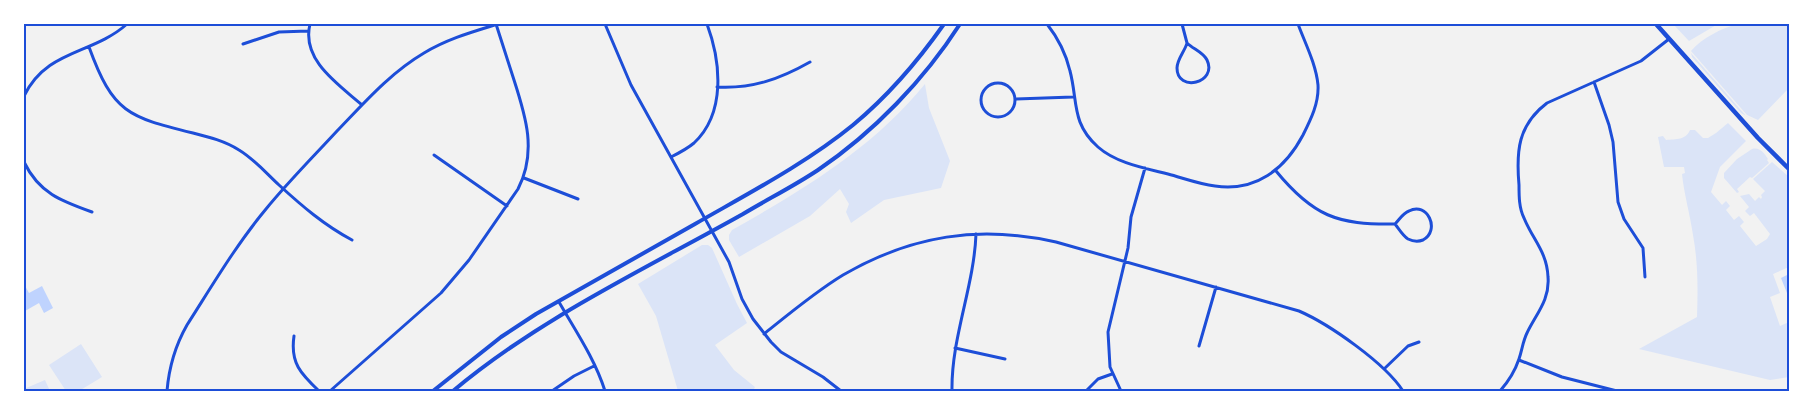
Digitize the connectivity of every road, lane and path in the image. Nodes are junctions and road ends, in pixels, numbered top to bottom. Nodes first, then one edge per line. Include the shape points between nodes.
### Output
1 (128, 24) edge
2 (310, 24) edge
3 (497, 24) edge
4 (606, 24) edge
5 (707, 24) edge
6 (944, 24) edge
7 (960, 24) edge
8 (1047, 24) edge
9 (1182, 24) edge
10 (1298, 24) edge
11 (1656, 24) edge
12 (308, 32) junction
13 (1669, 39) junction
14 (1187, 43) junction
15 (243, 44) dead end
16 (89, 47) junction
17 (810, 62) dead end
18 (1594, 82) junction
19 (717, 87) junction
20 (24, 96) edge
21 (1073, 97) junction
22 (1015, 99) junction
23 (362, 106) junction
24 (434, 155) dead end
25 (671, 157) junction
26 (24, 162) edge
27 (1145, 168) junction
28 (1789, 170) edge
29 (1276, 171) junction
30 (524, 178) junction
31 (284, 189) junction
32 (578, 198) dead end
33 (507, 206) junction
34 (92, 212) dead end
35 (705, 218) junction
36 (1395, 224) junction
37 (712, 231) junction
38 (976, 234) junction
39 (352, 240) dead end
40 (1126, 261) junction
41 (1645, 277) dead end
42 (1216, 287) junction
43 (559, 302) junction
44 (565, 312) junction
45 (764, 334) junction
46 (294, 336) dead end
47 (1420, 342) dead end
48 (1199, 346) dead end
49 (955, 348) junction
50 (1005, 359) dead end
51 (1519, 360) junction
52 (594, 366) junction
53 (1384, 369) junction
54 (1112, 374) junction
55 (167, 391) edge
56 (319, 391) edge
57 (330, 391) edge
58 (433, 391) edge
59 (453, 391) edge
60 (552, 391) edge
61 (605, 391) edge
62 (841, 391) edge
63 (952, 391) edge
64 (1086, 391) edge
65 (1121, 391) edge
66 (1403, 391) edge
67 (1500, 391) edge
68 (1617, 391) edge

1 - 16 street
2 - 12 street
3 - 23 street via 456,37 424,53 385,82
3 - 30 street via 527,123 529,152
4 - 25 street via 630,85
5 - 19 street
6 - 35 street via 901,79 853,125 802,162
7 - 37 street via 911,88 862,136 818,170
8 - 21 street via 1066,57
9 - 14 street
10 - 29 street via 1316,76 1317,96 1315,108 1297,146
11 - 13 main road
12 - 15 street via 279,32
12 - 23 street via 316,62
13 - 18 street via 1641,62
13 - 28 main road
14 - 14 street via 1205,56 1209,66 1207,76 1200,82 1188,83 1178,73 1178,62
16 - 20 street via 47,66 29,85
16 - 31 street via 106,87 128,111 151,122 231,145 251,158
17 - 19 street via 783,77 760,84
18 - 41 street via 1613,142 1618,202 1624,219 1644,248
18 - 51 street via 1541,108 1519,143 1517,166 1521,209 1543,254 1548,279 1544,304 1527,334
19 - 25 street via 712,116 704,130 694,143
21 - 22 street
21 - 27 street via 1082,128 1097,147 1114,158
22 - 22 street via 1010,112 1001,117 987,114 980,101 982,91 999,82 1012,90
23 - 31 street
24 - 33 street
25 - 35 street
26 - 34 street via 38,184 53,196
27 - 29 street via 1225,187 1254,182
27 - 40 street via 1131,217
29 - 36 street via 1298,197 1329,216 1357,224
30 - 32 street
30 - 33 street
31 - 39 street via 319,220
31 - 55 street via 246,235 187,325 171,363
33 - 57 street via 441,293
35 - 37 street
35 - 43 street
36 - 36 street via 1409,210 1417,209 1427,214 1432,228 1423,240 1412,241
37 - 44 street
37 - 45 street via 729,262 749,312
38 - 40 street via 1034,237
38 - 45 street via 931,240 896,250 844,274
38 - 49 street via 975,254
40 - 42 street
40 - 54 street via 1108,332
42 - 48 street
42 - 53 street via 1313,317
43 - 44 street
43 - 58 street via 501,338
44 - 52 street
44 - 59 street via 509,348
45 - 62 street via 781,352
46 - 56 street via 292,348 296,364
47 - 53 street via 1408,346
49 - 50 street
49 - 63 street
51 - 67 street
51 - 68 street via 1562,377
52 - 60 street
52 - 61 street
53 - 66 street
54 - 64 street via 1098,379
54 - 65 street

